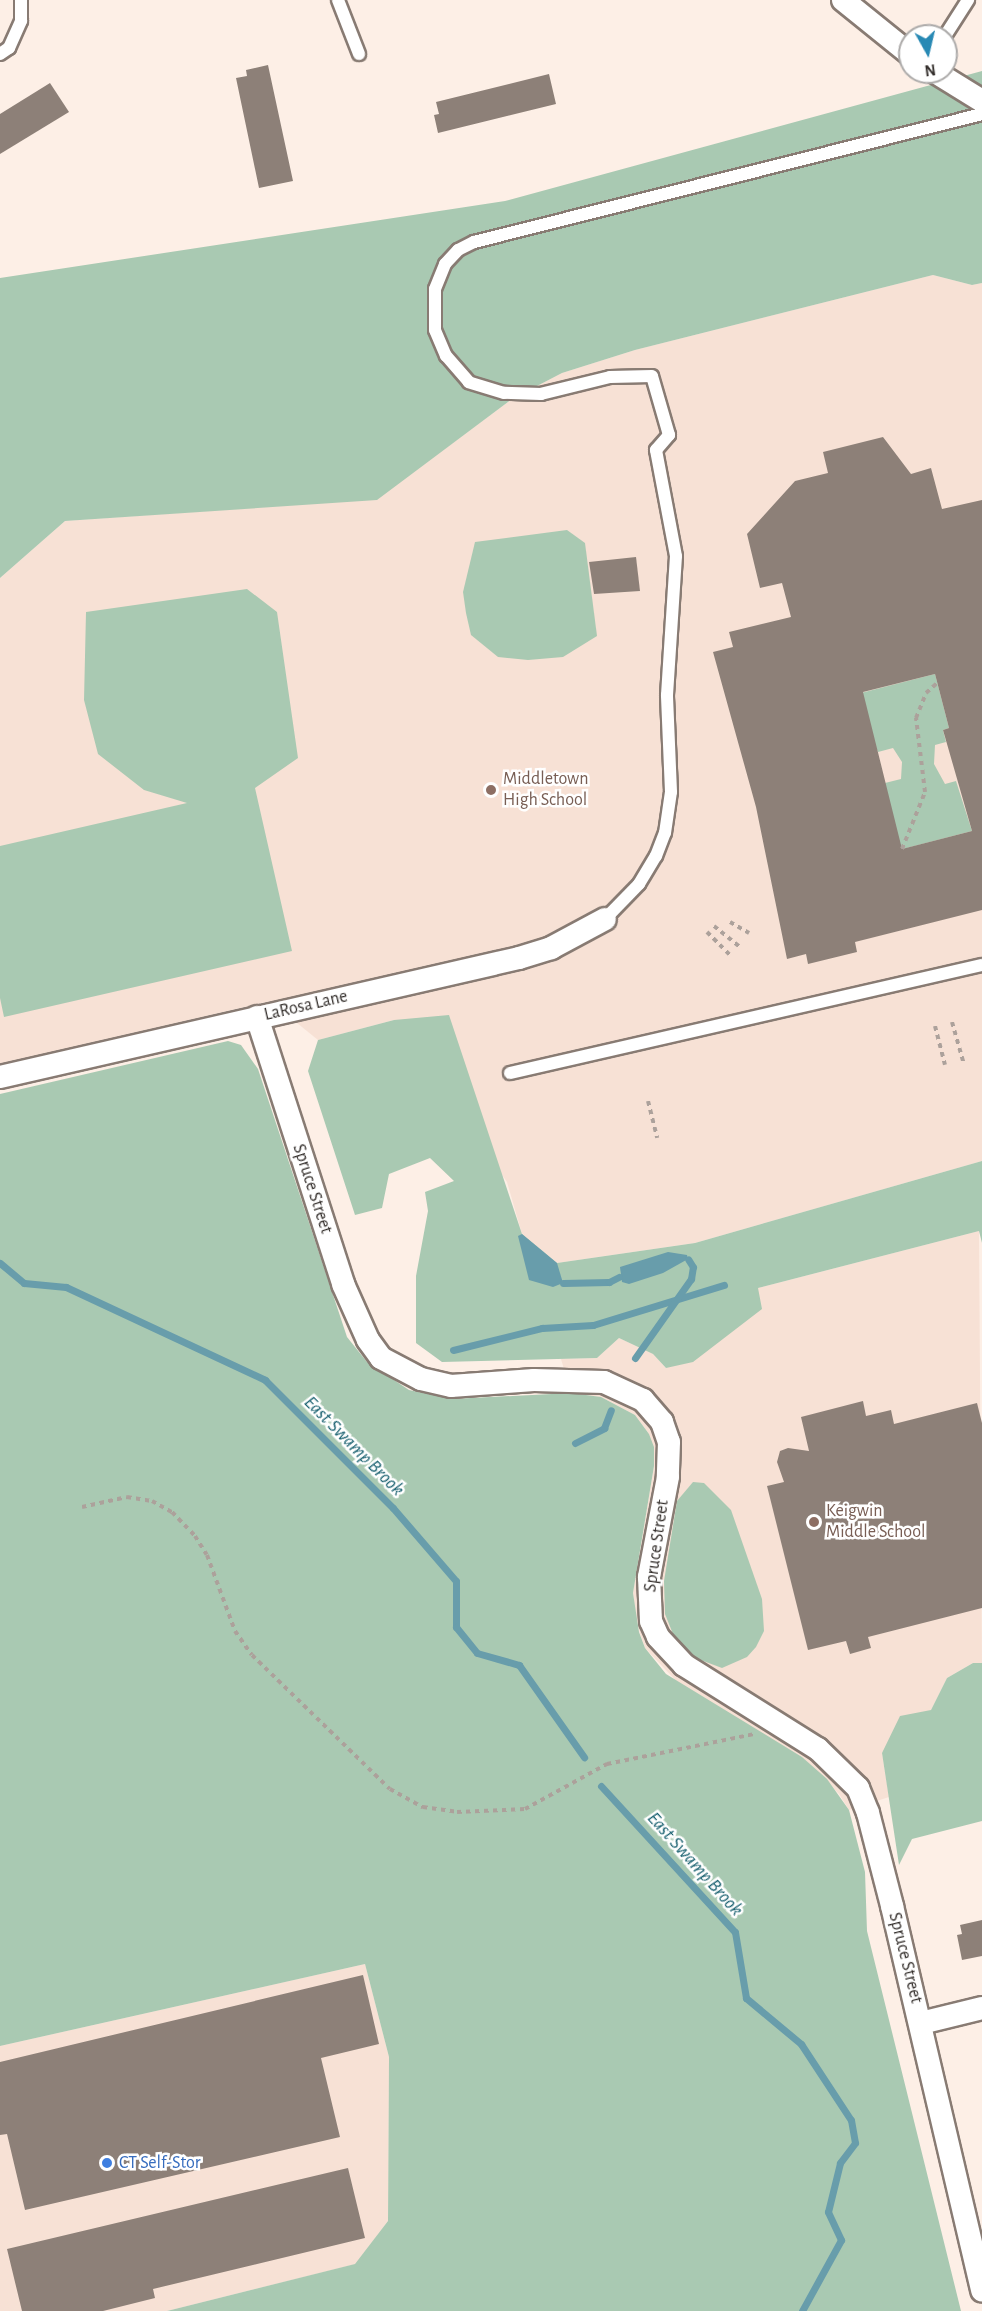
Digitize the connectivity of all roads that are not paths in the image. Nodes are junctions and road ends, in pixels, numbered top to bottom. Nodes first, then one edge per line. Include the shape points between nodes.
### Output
1 (21, 0) edge
2 (338, 0) edge
3 (843, 0) edge
4 (968, 0) edge
5 (953, 24) edge
6 (898, 44) edge
7 (0, 54) edge
8 (359, 54) dead end
9 (954, 84) edge
10 (982, 101) edge
11 (982, 114) edge
12 (605, 920) joint
13 (982, 965) edge
14 (257, 1017) junction
15 (510, 1073) dead end
16 (0, 1077) edge
17 (982, 2008) edge
18 (921, 2023) junction
19 (982, 2291) edge

1 - 7 lane via 21,21 9,48
2 - 8 lane
3 - 6 street
4 - 5 lane
9 - 10 street
11 - 12 lane via 474,242 458,250 445,264 435,289 435,330 446,356 469,382 504,393 541,394 610,377 652,376 669,435 656,450 676,556 667,695 671,792 665,833 656,856 639,884
12 - 14 street, LaRosa Lane via 579,936 519,958
13 - 15 lane
14 - 16 street, LaRosa Lane
14 - 18 street, Spruce Street via 343,1284 368,1340 381,1358 421,1379 451,1386 534,1380 604,1383 633,1393 658,1416 666,1432 669,1454 649,1577 654,1629 684,1665 818,1749 858,1788 868,1813
17 - 18 street
18 - 19 street, Spruce Street

